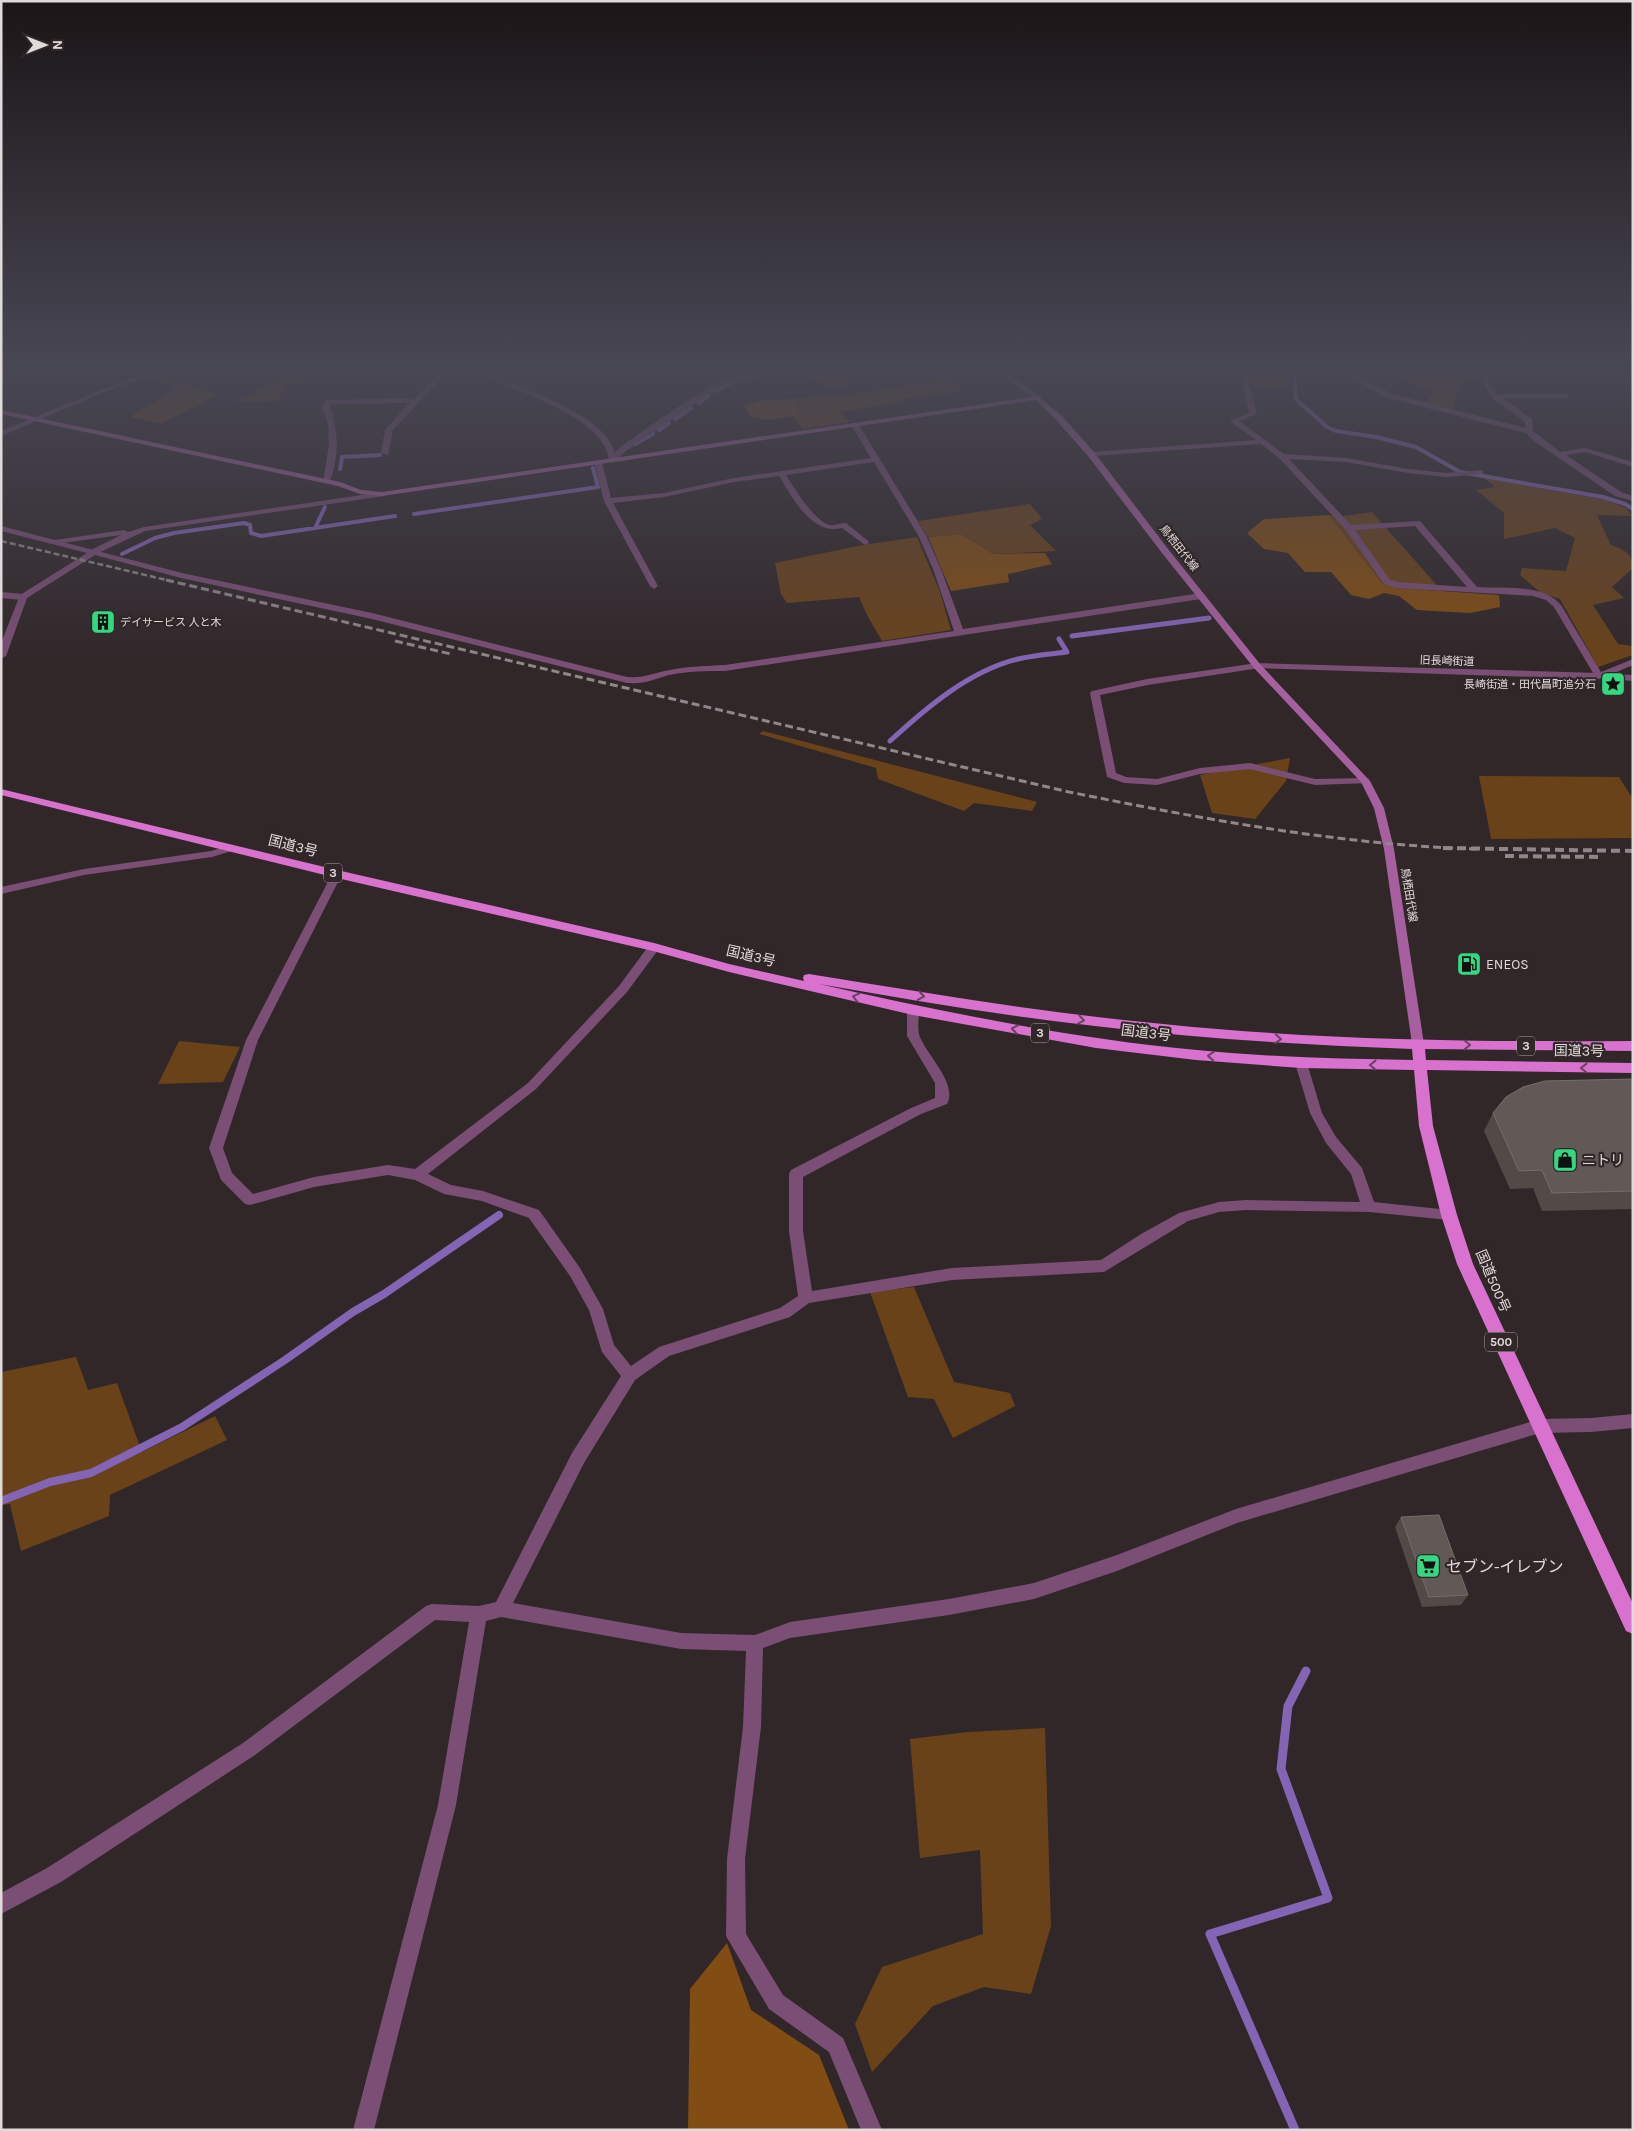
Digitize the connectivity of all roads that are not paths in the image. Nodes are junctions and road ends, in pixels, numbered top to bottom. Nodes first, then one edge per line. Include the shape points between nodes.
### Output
1 (256, 466) edge
2 (332, 466) edge
3 (568, 466) edge
4 (599, 466) edge
5 (822, 466) edge
6 (882, 466) edge
7 (1102, 466) edge
8 (1292, 466) edge
9 (1382, 466) edge
10 (1577, 466) edge
11 (1480, 472) dead end
12 (780, 473) junction
13 (326, 481) junction
14 (382, 494) junction
15 (1633, 499) edge
16 (608, 501) junction
17 (1, 528) edge
18 (1349, 528) junction
19 (144, 529) junction
20 (55, 542) junction
21 (865, 543) dead end
22 (94, 552) junction
23 (654, 586) dead end
24 (1476, 590) junction
25 (1, 594) edge
26 (1201, 596) junction
27 (23, 598) junction
28 (959, 632) junction
29 (1, 656) edge
30 (1633, 662) edge
31 (1257, 666) junction
32 (1599, 676) junction
33 (1633, 678) edge
34 (1365, 781) junction
35 (1, 792) edge
36 (231, 848) junction
37 (337, 874) junction
38 (1, 891) edge
39 (660, 949) junction
40 (913, 1010) junction
41 (1418, 1044) junction
42 (1633, 1046) edge
43 (1301, 1063) junction
44 (1422, 1066) junction
45 (1633, 1068) edge
46 (417, 1175) junction
47 (1369, 1207) junction
48 (1449, 1215) junction
49 (806, 1298) junction
50 (630, 1375) junction
51 (1633, 1421) edge
52 (1540, 1426) junction
53 (500, 1608) junction
54 (479, 1614) junction
55 (1633, 1625) edge
56 (754, 1643) junction
57 (1, 1904) edge
58 (363, 2130) edge
59 (872, 2130) edge

1 - 13 main road
2 - 13 street
3 - 14 main road
4 - 16 street
5 - 12 street
6 - 28 street via 922,535
7 - 26 main road, 鳥栖田代線
8 - 18 street
9 - 11 street via 1458,475
10 - 15 street via 1618,494
12 - 16 street via 664,495
12 - 21 street via 794,494 822,524 831,528 843,525
13 - 14 main road via 360,492
14 - 19 street
16 - 23 street
17 - 20 street
18 - 24 street via 1387,582
18 - 24 street via 1418,523
19 - 20 street
19 - 22 street
20 - 22 street
22 - 27 street
22 - 28 street via 236,588 372,616 627,680 643,681 690,669 725,668
24 - 32 street via 1524,592 1549,598 1557,605
25 - 27 street
26 - 28 street
26 - 31 main road, 鳥栖田代線
27 - 29 street
30 - 32 street, 旧長崎街道
31 - 32 street, 旧長崎街道
31 - 34 main road, 鳥栖田代線
31 - 34 street, 旧長崎街道 via 1095,693 1111,775 1124,780 1157,782 1200,771 1250,766 1315,782
32 - 33 street
34 - 41 main road, 鳥栖田代線 via 1380,808 1389,849
35 - 36 highway, 国道3号 / 3
36 - 37 highway, 国道3号 / 3
36 - 38 street via 212,854 84,872
37 - 39 highway, 国道3号 / 3
37 - 46 street via 252,1040 216,1148 226,1176 250,1200 314,1182 388,1170
40 -> 39 highway, 国道3号 / 3
39 -> 41 highway, 国道3号 / 3 via 914,995 1097,1022 1301,1040
39 - 46 street via 532,1086
43 -> 40 highway, 国道3号 / 3 via 1096,1043
40 - 49 street via 913,1036 941,1083 942,1100 796,1174 796,1231
41 -> 42 highway, 国道3号 / 3
41 - 44 highway, 国道500号 / 500
44 -> 43 highway, 国道3号 / 3
43 - 47 street via 1316,1113 1331,1140 1357,1172
45 -> 44 highway, 国道3号 / 3
44 - 48 highway, 国道500号 / 500 via 1426,1126
46 - 50 street via 450,1190 483,1196 534,1214 566,1258 596,1310 607,1348
47 - 48 street
47 - 49 street via 1219,1207 1184,1217 1104,1266 952,1274
48 - 52 highway, 国道500号 / 500 via 1466,1264
49 - 50 street via 785,1313 664,1351
50 - 53 street via 578,1458
51 - 52 street
52 - 55 highway, 国道500号 / 500
52 - 56 street via 1236,1516 1117,1563 1034,1590 949,1607 790,1630
53 - 54 street
53 - 56 street via 681,1641
54 - 57 street via 432,1612 249,1748 54,1875
54 - 58 street via 447,1805
56 - 59 street via 752,1727 736,1859 736,1936 776,2002 836,2045

